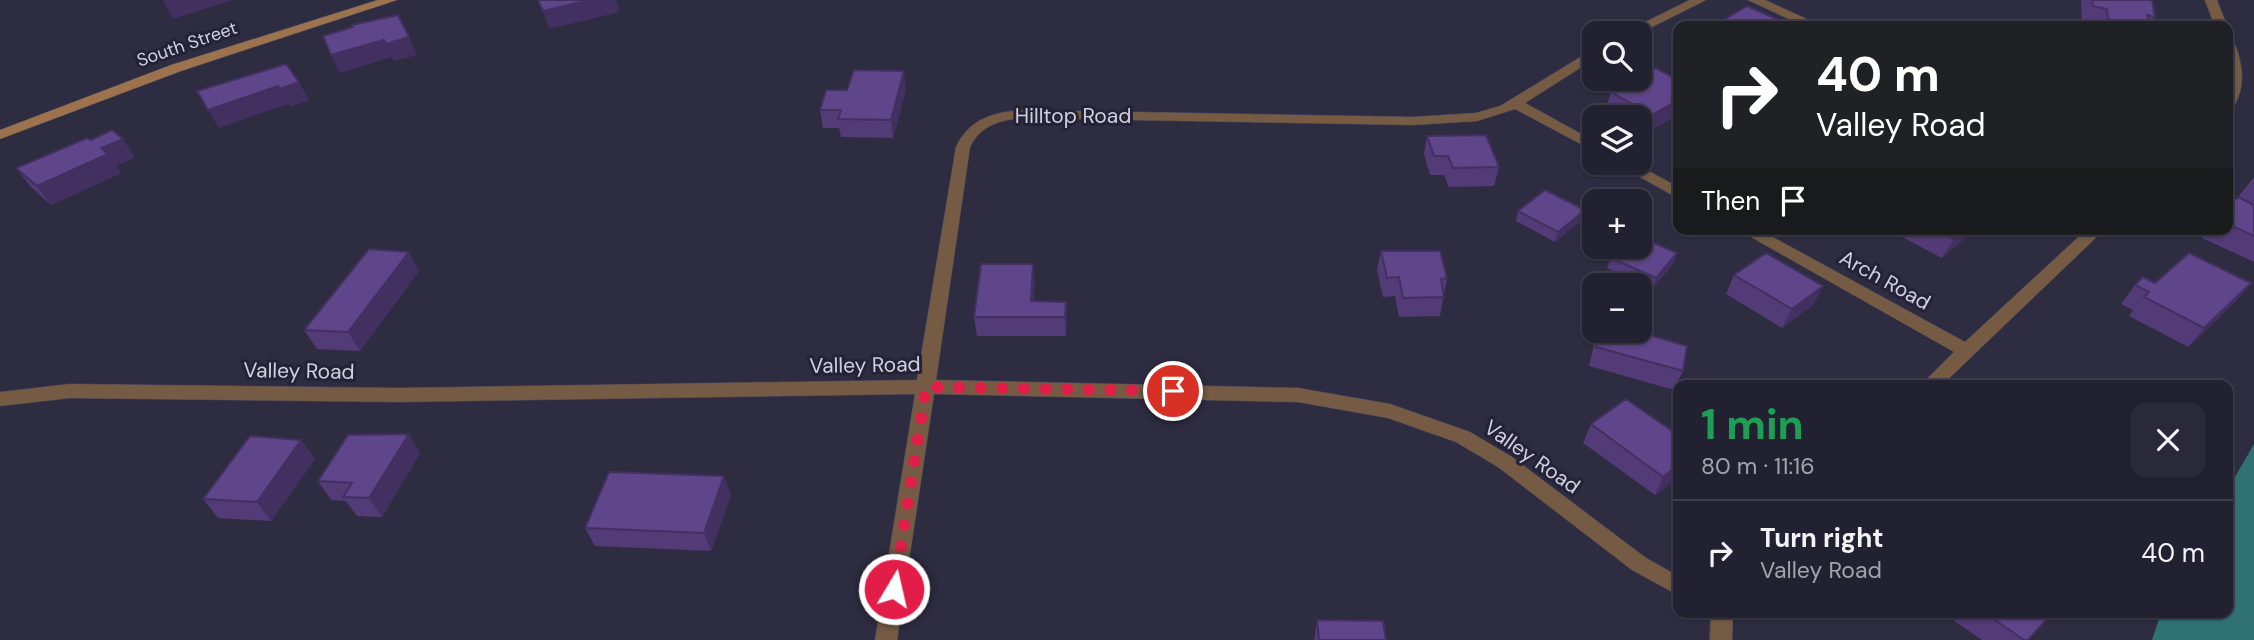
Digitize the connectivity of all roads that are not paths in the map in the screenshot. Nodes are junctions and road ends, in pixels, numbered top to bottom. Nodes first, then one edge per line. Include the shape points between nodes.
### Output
1 (391, 0) edge
2 (1700, 0) edge
3 (1754, 0) edge
4 (2211, 0) edge
5 (1803, 21) edge
6 (2219, 21) edge
7 (1652, 23) edge
8 (1582, 61) edge
9 (2233, 61) edge
10 (2233, 93) edge
11 (1516, 104) junction
12 (0, 135) edge
13 (1582, 140) edge
14 (1645, 175) edge
15 (1673, 190) edge
16 (1756, 235) edge
17 (2091, 235) edge
18 (1966, 351) junction
19 (1935, 380) edge
20 (926, 387) junction
21 (0, 399) edge
22 (1673, 583) edge
23 (1722, 618) edge
24 (886, 640) edge
25 (1721, 640) edge

1 - 12 main road, South Street via 210,56
2 - 7 street
3 - 5 street
4 - 6 street
8 - 11 street, Hilltop Road
9 - 10 street via 2237,75
11 - 13 street
11 - 20 street, Hilltop Road via 1477,117 1438,121 1036,113 985,121 970,132 962,147
14 - 15 street
16 - 18 street, Arch Road
17 - 18 street
18 - 19 street
20 - 21 street, Valley Road via 399,395 70,391
20 - 22 street, Valley Road via 1276,393 1390,411 1484,448 1639,564
20 - 24 street, Hilltop Road
23 - 25 street

